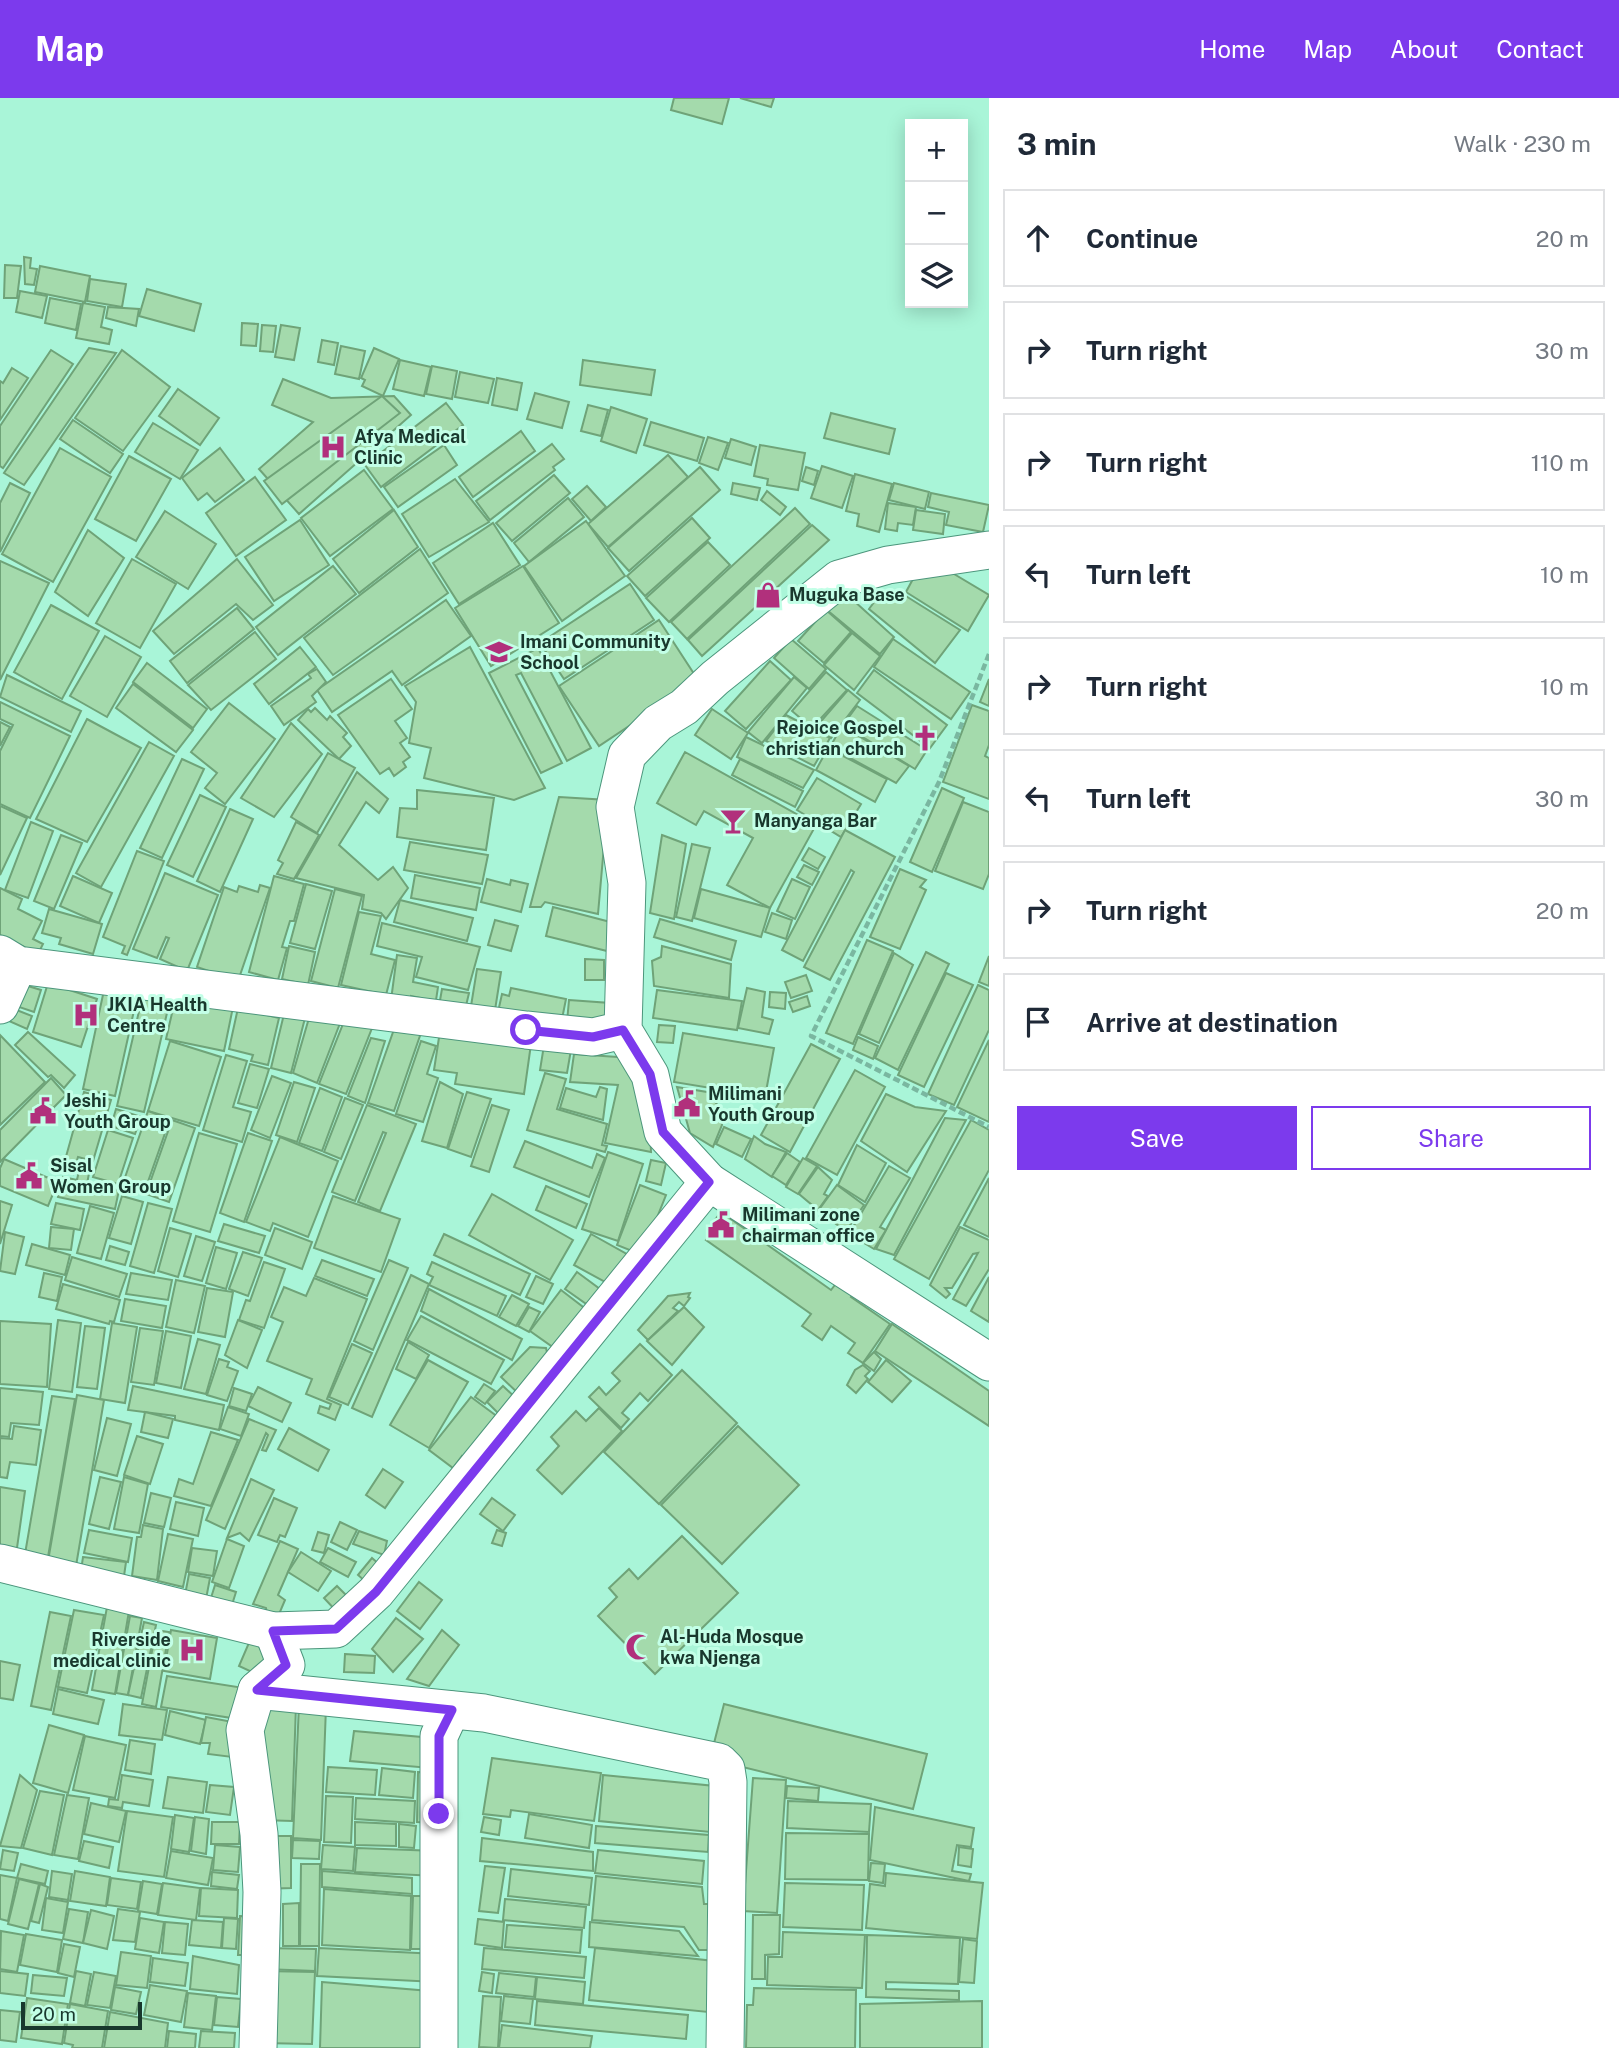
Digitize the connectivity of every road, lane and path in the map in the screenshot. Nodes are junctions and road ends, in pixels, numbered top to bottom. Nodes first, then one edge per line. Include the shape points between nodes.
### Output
1 (989, 550) edge
2 (989, 654) edge
3 (9, 959) edge
4 (0, 1005) edge
5 (623, 1030) junction
6 (989, 1127) edge
7 (709, 1182) junction
8 (989, 1362) edge
9 (0, 1563) edge
10 (273, 1631) junction
11 (257, 1690) junction
12 (452, 1710) junction
13 (258, 2048) edge
14 (439, 2048) edge
15 (725, 2048) edge

1 - 5 street via 888,565 839,579 684,707 658,723 627,755 615,807 627,883
2 - 6 path via 939,782 811,1035
3 - 4 street
3 - 5 street via 593,1037
5 - 7 street via 650,1074 663,1132
7 - 8 street
7 - 10 street via 376,1592 336,1629
9 - 10 street
10 - 11 street via 286,1665
11 - 12 street
11 - 13 street via 245,1730 262,1892
12 - 14 street via 439,1736
12 - 15 street via 719,1762 726,1769

